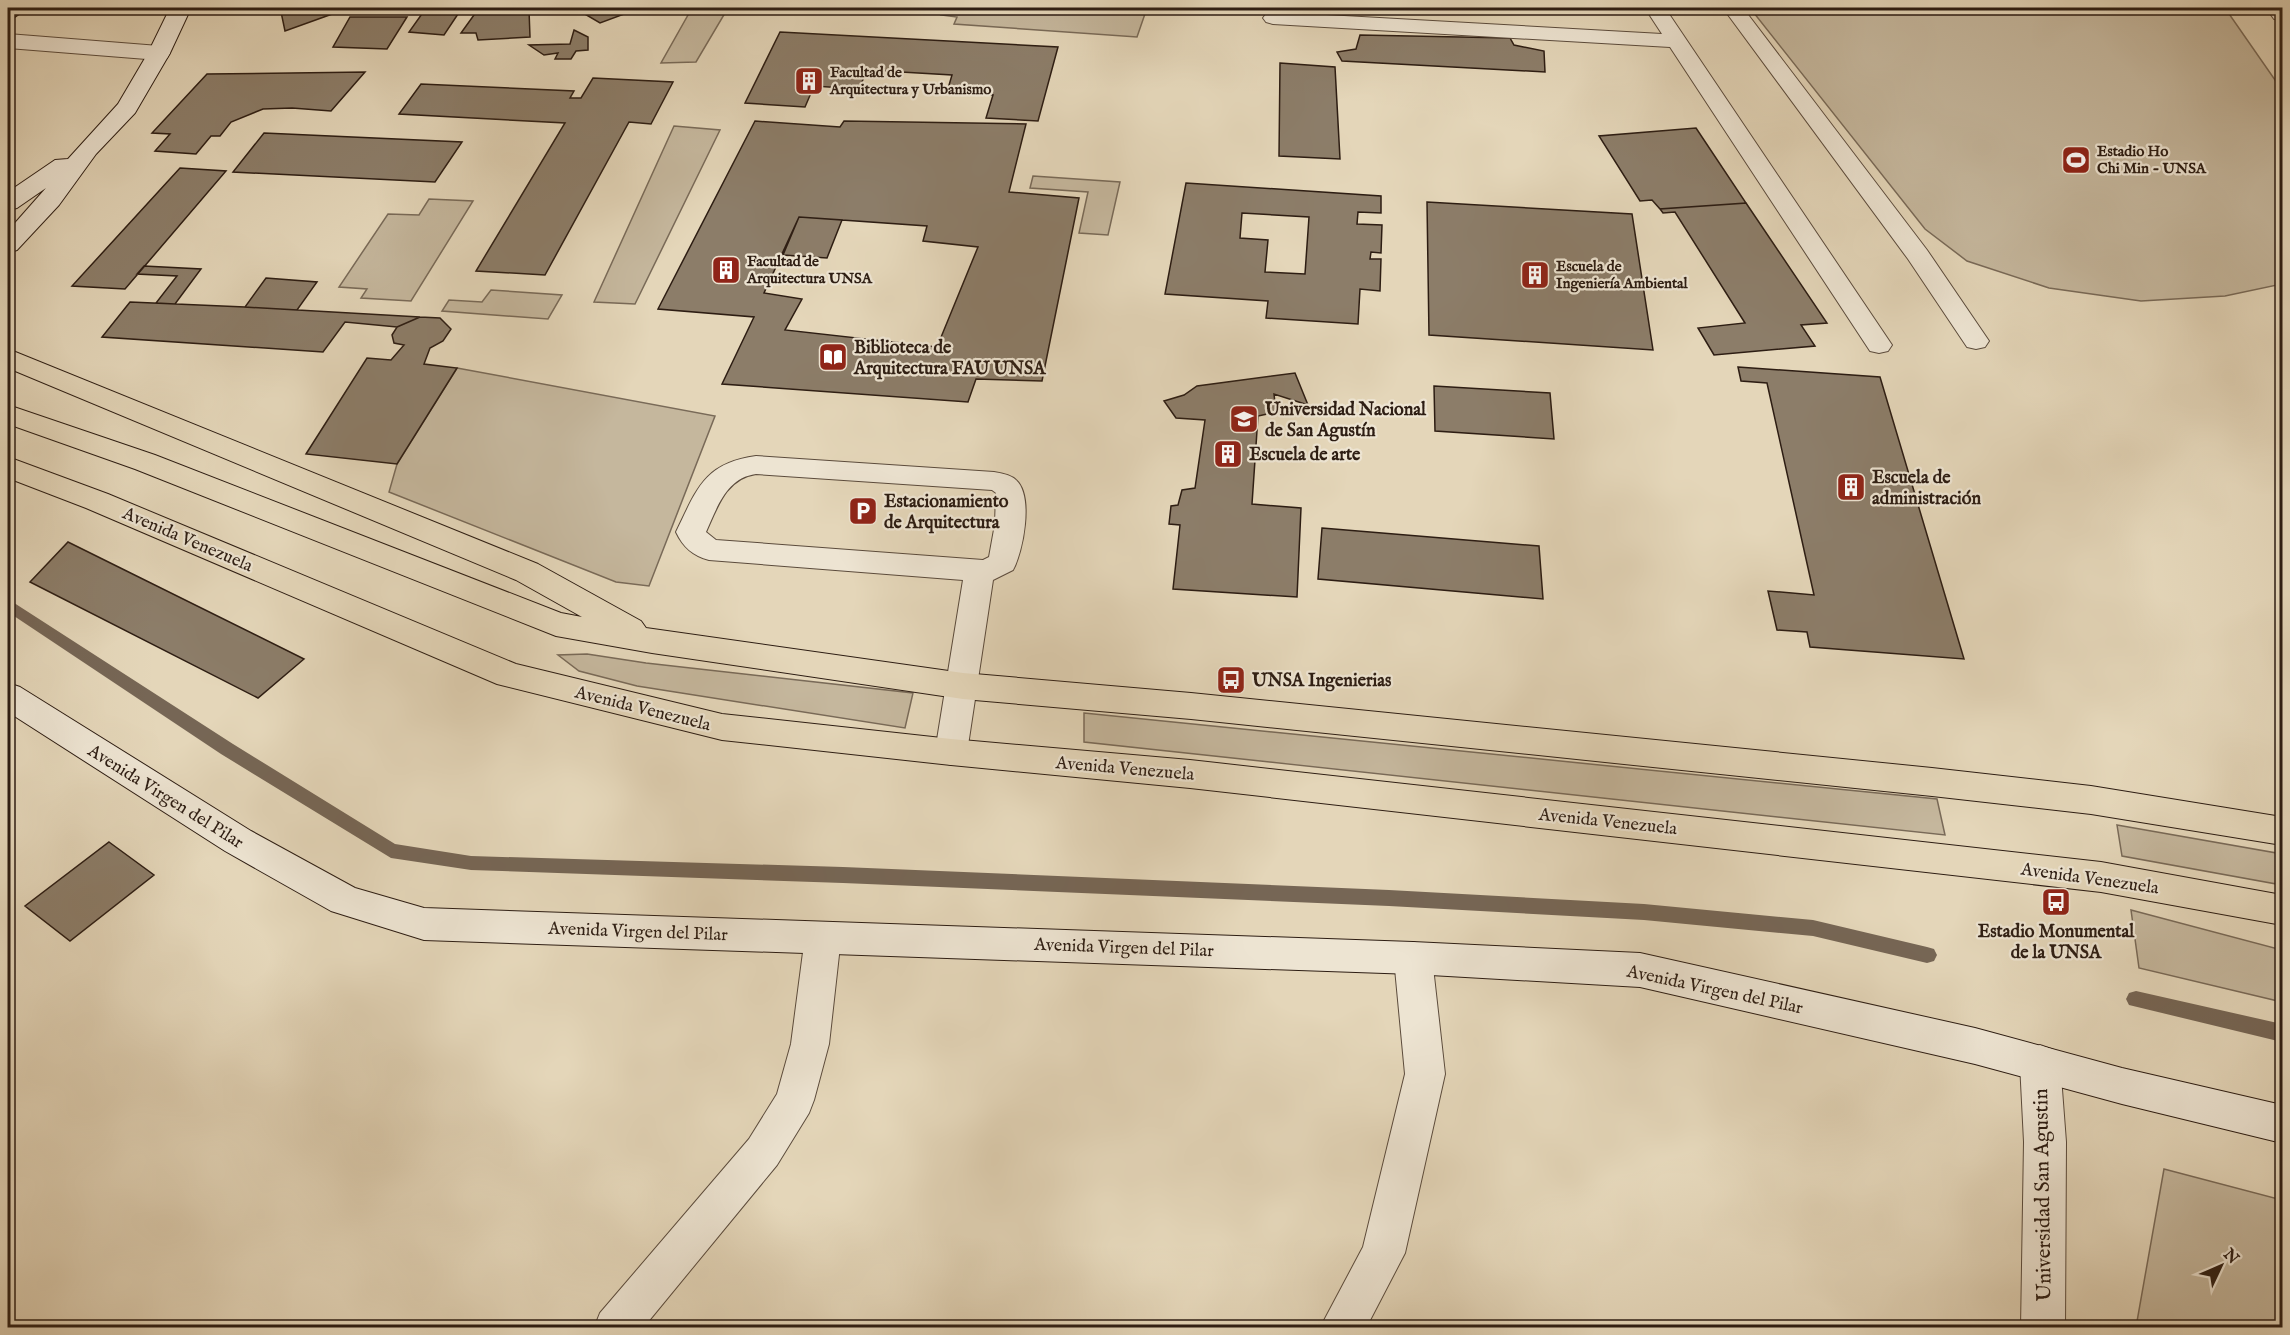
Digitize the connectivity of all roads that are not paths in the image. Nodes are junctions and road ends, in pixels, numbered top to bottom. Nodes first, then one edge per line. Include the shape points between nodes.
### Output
1 (180, 8) edge
2 (1655, 8) edge
3 (1733, 8) edge
4 (2277, 8) edge
5 (2283, 14) edge
6 (1273, 18) dead end
7 (8, 41) edge
8 (1677, 41) junction
9 (159, 52) junction
10 (88, 149) junction
11 (8, 204) edge
12 (8, 245) edge
13 (1976, 341) dead end
14 (1879, 345) dead end
15 (8, 358) edge
16 (8, 414) edge
17 (8, 467) edge
18 (979, 571) junction
19 (652, 641) junction
20 (963, 686) junction
21 (8, 696) edge
22 (951, 752) junction
23 (2283, 831) edge
24 (2280, 911) edge
25 (823, 937) junction
26 (1413, 958) junction
27 (2040, 1063) junction
28 (2283, 1124) edge
29 (615, 1328) edge
30 (1342, 1328) edge
31 (2043, 1328) edge

1 - 9 main road
2 - 8 lane
3 - 13 lane via 1918,255
4 - 5 main road
6 - 8 lane
7 - 9 main road
8 - 14 lane
9 - 10 main road via 127,108
10 - 11 main road
10 - 12 main road via 50,200
15 - 19 main road via 527,572
16 - 19 main road via 145,462 556,624
17 - 22 main road, Avenida Venezuela via 509,675 723,727
18 - 18 lane via 997,567 1004,557 1011,494 1006,486 994,481 744,466 718,481 691,532 700,545 721,552
18 - 20 lane
19 - 20 main road
20 - 22 lane
20 - 23 main road via 1943,783 2091,800
21 - 25 main road, Avenida Virgen del Pilar via 238,841 344,900 424,924
22 - 24 main road, Avenida Venezuela via 1190,774 2101,877
25 - 26 main road, Avenida Virgen del Pilar
25 - 29 lane via 810,1044 795,1100 763,1152
26 - 27 main road, Avenida Virgen del Pilar via 1640,970
26 - 30 main road via 1425,1074 1383,1254
27 - 28 main road, Avenida Virgen del Pilar
27 - 31 main road, Universidad San Agustin via 2045,1142

